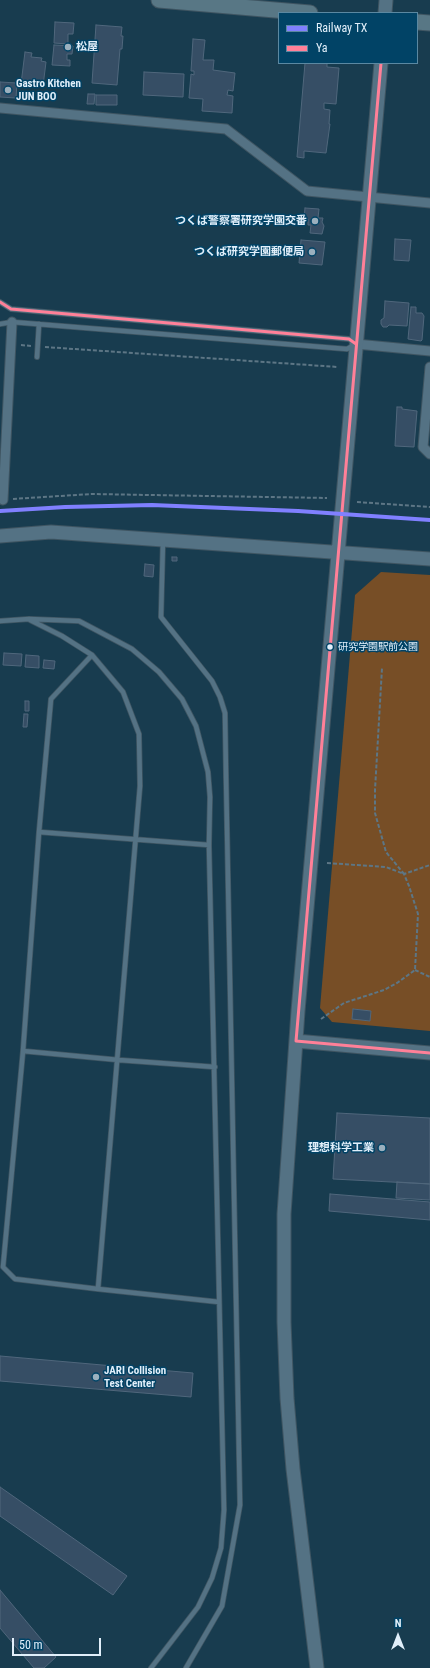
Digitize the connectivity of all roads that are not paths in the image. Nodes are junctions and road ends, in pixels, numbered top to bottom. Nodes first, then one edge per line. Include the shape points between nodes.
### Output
1 (159, 0) edge
2 (386, 0) edge
3 (298, 12) edge
4 (385, 12) edge
5 (418, 22) edge
6 (430, 23) edge
7 (381, 64) edge
8 (0, 108) edge
9 (369, 196) junction
10 (430, 203) edge
11 (0, 302) edge
12 (12, 322) junction
13 (0, 324) edge
14 (39, 324) junction
15 (356, 344) junction
16 (430, 351) edge
17 (38, 357) dead end
18 (430, 367) edge
19 (430, 454) edge
20 (3, 500) road end
21 (0, 536) edge
22 (163, 539) junction
23 (339, 552) junction
24 (430, 559) edge
25 (29, 619) junction
26 (0, 621) edge
27 (92, 655) junction
28 (39, 832) junction
29 (136, 839) junction
30 (209, 844) junction
31 (296, 1041) junction
32 (24, 1050) junction
33 (430, 1053) edge
34 (118, 1060) junction
35 (215, 1067) junction
36 (98, 1289) junction
37 (219, 1302) junction
38 (151, 1668) edge
39 (186, 1668) edge
40 (317, 1668) edge

1 - 3 main road
2 - 4 street
5 - 6 main road
7 - 9 street
8 - 9 street via 226,129 307,190
9 - 10 street
9 - 15 street
11 - 15 lane via 11,309 349,339
12 - 13 lane
12 - 14 lane
12 - 20 street
14 - 15 lane via 348,349
14 - 17 lane
15 - 16 street
15 - 23 street
18 - 19 street via 423,447
21 - 22 street via 51,532
22 - 23 street
22 - 39 lane via 161,617 212,681 220,697 225,712 226,760 240,1505 222,1606
23 - 24 street
23 - 31 street
25 - 26 lane
25 - 27 lane
25 - 30 lane via 79,621 103,633 132,649 159,672 182,699 196,726 208,772
27 - 28 lane via 51,699
27 - 29 lane via 123,692 139,734 140,786
28 - 29 lane
28 - 32 lane
29 - 30 lane
29 - 34 lane
30 - 35 lane
31 - 33 street
31 - 40 street via 284,1214 287,1398
32 - 34 lane
32 - 36 lane via 3,1267 15,1279
34 - 35 lane
34 - 36 lane
35 - 37 lane
36 - 37 lane
37 - 38 lane via 224,1510 221,1548 212,1578 198,1607

